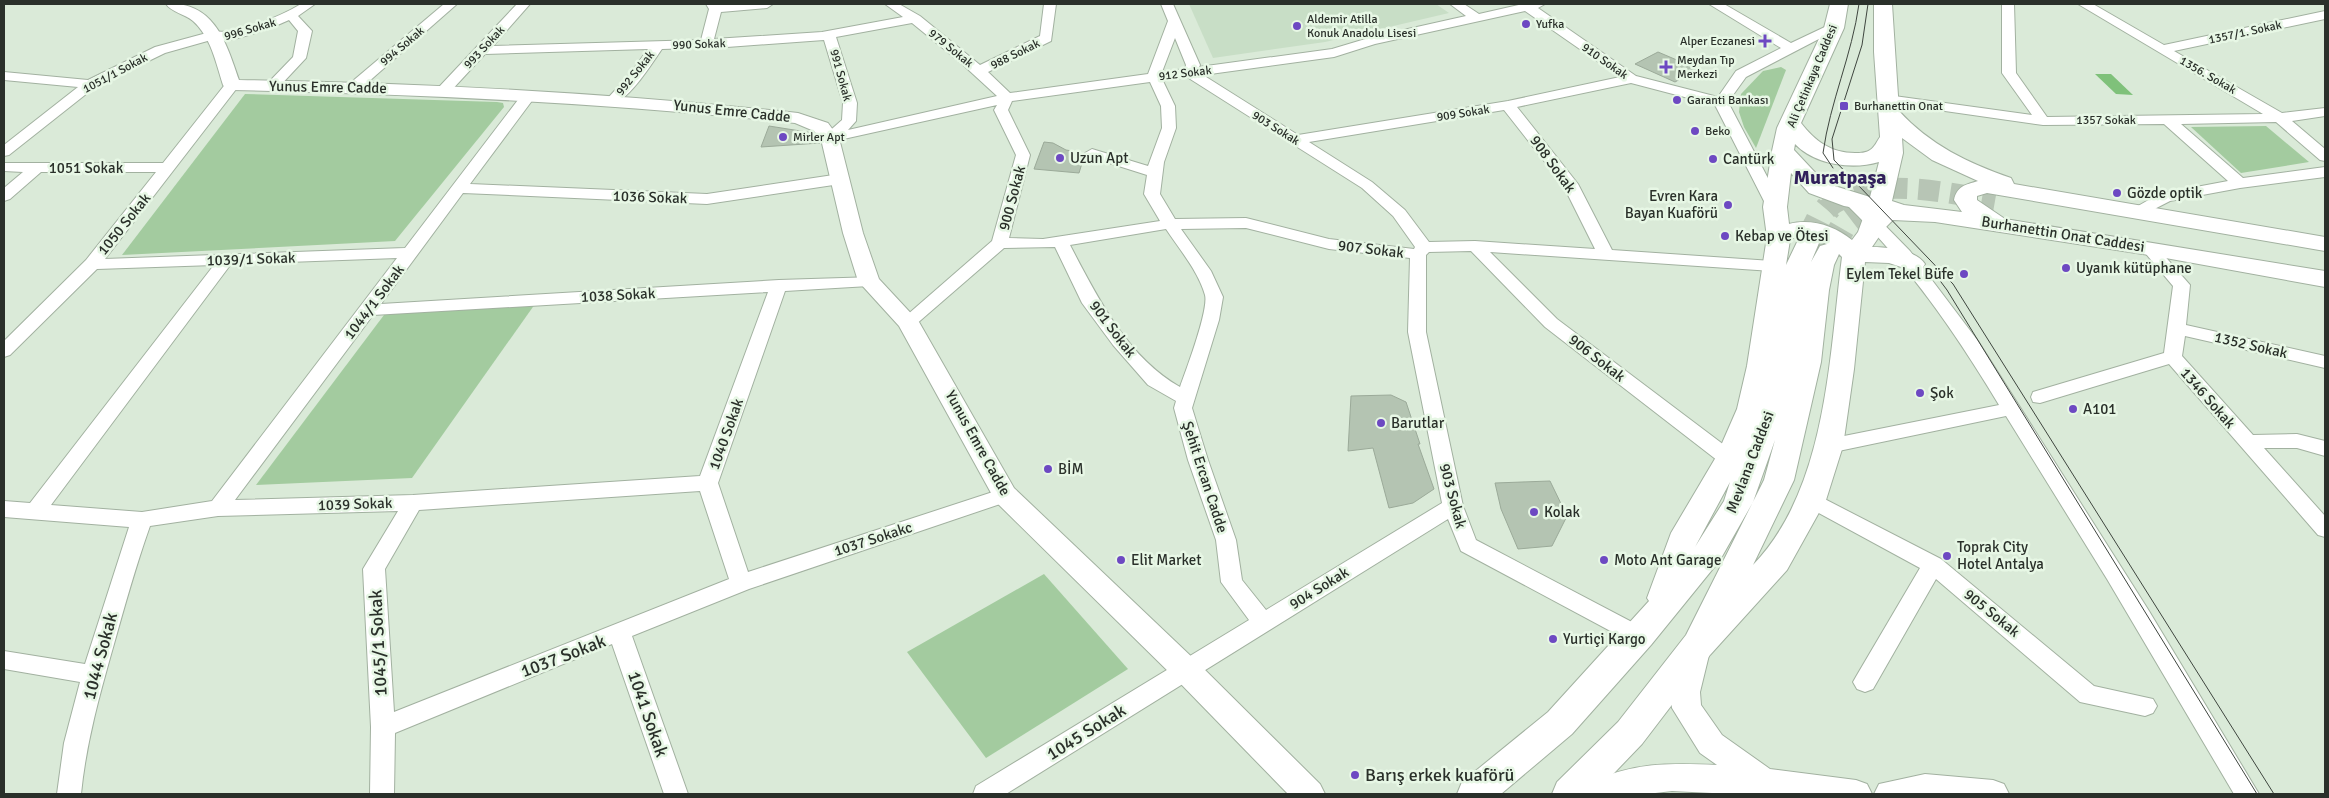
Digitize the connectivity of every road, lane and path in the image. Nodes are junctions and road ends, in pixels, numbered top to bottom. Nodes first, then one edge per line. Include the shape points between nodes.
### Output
1 (176, 4) edge
2 (309, 4) edge
3 (451, 4) edge
4 (524, 4) edge
5 (767, 4) edge
6 (892, 4) edge
7 (1050, 4) edge
8 (1168, 4) edge
9 (1456, 4) edge
10 (1715, 4) edge
11 (1839, 4) edge
12 (1883, 4) edge
13 (2008, 4) edge
14 (2084, 4) edge
15 (1533, 5) edge
16 (714, 7) edge
17 (292, 16) junction
18 (2325, 16) edge
19 (1478, 18) junction
20 (915, 19) junction
21 (1174, 22) junction
22 (1834, 28) junction
23 (829, 35) junction
24 (215, 37) junction
25 (707, 43) junction
26 (656, 46) junction
27 (1790, 48) junction
28 (2164, 49) junction
29 (481, 50) junction
30 (980, 71) junction
31 (1190, 73) junction
32 (4, 76) edge
33 (1154, 77) junction
34 (1631, 79) junction
35 (90, 84) junction
36 (232, 85) junction
37 (272, 86) junction
38 (353, 88) junction
39 (444, 90) junction
40 (529, 95) junction
41 (1007, 98) junction
42 (614, 99) junction
43 (1721, 102) junction
44 (1508, 105) junction
45 (1888, 105) junction
46 (2325, 112) edge
47 (2280, 118) junction
48 (2168, 120) junction
49 (2043, 121) junction
50 (1791, 124) junction
51 (830, 138) junction
52 (1890, 138) junction
53 (1294, 140) junction
54 (1783, 151) junction
55 (4, 152) edge
56 (1092, 153) dead end
57 (2325, 157) edge
58 (4, 167) edge
59 (36, 168) junction
60 (168, 168) junction
61 (2325, 172) edge
62 (1155, 173) junction
63 (840, 179) junction
64 (2240, 183) junction
65 (458, 188) junction
66 (2043, 195) junction
67 (4, 196) edge
68 (1775, 207) junction
69 (2000, 213) junction
70 (2137, 213) junction
71 (1170, 224) junction
72 (1855, 233) junction
73 (1779, 237) junction
74 (1060, 241) junction
75 (1000, 243) junction
76 (2325, 244) edge
77 (1475, 246) junction
78 (2149, 248) junction
79 (1421, 251) junction
80 (410, 253) junction
81 (1605, 253) junction
82 (2325, 257) edge
83 (226, 260) junction
84 (92, 264) junction
85 (1913, 264) junction
86 (1772, 266) junction
87 (2325, 268) edge
88 (2325, 279) edge
89 (869, 281) junction
90 (780, 285) junction
91 (367, 310) junction
92 (908, 322) junction
93 (2176, 328) junction
94 (4, 352) edge
95 (2173, 357) junction
96 (2325, 362) edge
97 (2040, 397) dead end
98 (1186, 399) junction
99 (2002, 412) dead end
100 (2246, 442) junction
101 (1829, 446) junction
102 (2325, 449) edge
103 (1729, 460) junction
104 (708, 483) junction
105 (1005, 495) junction
106 (1811, 500) junction
107 (413, 503) junction
108 (1452, 506) junction
109 (218, 508) junction
110 (4, 509) edge
111 (36, 510) junction
112 (142, 520) junction
113 (2325, 529) edge
114 (1933, 565) junction
115 (741, 584) junction
116 (1264, 623) junction
117 (1649, 625) junction
118 (620, 634) junction
119 (1698, 645) junction
120 (4, 660) edge
121 (1186, 670) junction
122 (94, 676) junction
123 (1865, 682) dead end
124 (2144, 706) dead end
125 (383, 727) junction
126 (1764, 782) junction
127 (1925, 791) edge
128 (69, 794) edge
129 (382, 794) edge
130 (676, 794) edge
131 (985, 794) edge
132 (1309, 794) edge
133 (1475, 794) edge
134 (1570, 794) edge
135 (1599, 794) edge
136 (1856, 794) edge
137 (1890, 794) edge
138 (1993, 794) edge
139 (2247, 794) edge

1 - 24 street via 196,14
2 - 17 street, 996 Sokak
3 - 38 street, 994 Sokak
4 - 29 street, 993 Sokak
5 - 16 street
6 - 20 street, 979 Sokak
7 - 30 street, 988 Sokak via 1046,38
8 - 21 street
9 - 19 street
10 - 27 street
11 - 22 main road, Ali Çetinkaya Caddesi
12 - 45 main road
13 - 49 street via 2009,74
14 - 28 street, 1356. Sokak
15 - 19 street, 912 Sokak
15 - 34 street, 910 Sokak
16 - 25 street
17 - 24 street, 996 Sokak
17 - 37 street via 305,31 299,58
18 - 28 street, 1357/1. Sokak
19 - 31 street, 912 Sokak via 1372,41 1334,53
20 - 23 street, 990 Sokak
20 - 30 street, 979 Sokak
21 - 31 street via 1193,65
21 - 33 street
22 - 27 street
22 - 50 main road, Ali Çetinkaya Caddesi
23 - 25 street, 990 Sokak
23 - 51 street, 991 Sokak via 850,103 849,121
24 - 35 street, 1051/1 Sokak via 160,50
24 - 36 street
25 - 26 street, 990 Sokak
26 - 29 street, 990 Sokak
26 - 42 street, 992 Sokak via 635,77
27 - 43 street via 1740,74
28 - 47 street, 1356. Sokak
29 - 39 street, 993 Sokak
30 - 41 street, 979 Sokak
31 - 33 street, 912 Sokak
31 - 53 street, 903 Sokak
32 - 35 street
33 - 41 street, 912 Sokak
33 - 62 street, Şehit Ercan Cadde via 1168,106 1169,128
34 - 43 street, 910 Sokak
34 - 44 street, 909 Sokak
35 - 55 street, 1051/1 Sokak
36 - 37 street, Yunus Emre Cadde
36 - 60 street, 1050 Sokak
37 - 38 street, Yunus Emre Cadde
38 - 39 street, Yunus Emre Cadde
39 - 40 street, Yunus Emre Cadde
40 - 42 street, Yunus Emre Cadde
40 - 65 street, 1044/1 Sokak
41 - 51 street, 912 Sokak
41 - 75 street, 900 Sokak via 1002,110 1023,155
42 - 51 street, Yunus Emre Cadde via 798,118 821,127
43 - 68 street
44 - 53 street, 909 Sokak
44 - 81 street, 908 Sokak via 1570,184
45 - 49 street, 1357 Sokak
45 - 52 main road
45 - 66 main road via 1904,131 1933,153 1984,176
46 - 47 street, 1357 Sokak
47 - 48 street, 1357 Sokak
47 - 57 street, 1356. Sokak
48 - 49 street, 1357 Sokak
48 - 64 street
50 - 52 main road via 1803,141 1813,148 1845,158 1875,156
50 - 54 main road, Ali Çetinkaya Caddesi
51 - 63 street, Yunus Emre Cadde
52 - 72 main road via 1892,153
53 - 79 street, 903 Sokak via 1367,185 1399,213
54 - 68 main road, Ali Çetinkaya Caddesi
54 - 72 main road via 1817,188 1852,200
56 - 62 street
58 - 59 street, 1051 Sokak
59 - 60 street, 1051 Sokak
59 - 67 street
60 - 84 street, 1050 Sokak
61 - 64 street
62 - 71 street, Şehit Ercan Cadde via 1152,194
63 - 65 street, 1036 Sokak via 707,199
63 - 89 street, Yunus Emre Cadde
64 - 70 street via 2165,197
65 - 80 street, 1044/1 Sokak
66 - 69 main road via 1986,186 1967,192 1965,200 1973,210
66 - 70 main road
68 - 73 main road, Ali Çetinkaya Caddesi
69 - 72 main road, Burhanettin Onat Caddesi via 1899,212 1886,214
69 - 78 main road, Burhanettin Onat Caddesi
69 - 82 main road, Burhanettin Onat Caddesi
69 - 87 main road, Burhanettin Onat Caddesi
70 - 76 main road
71 - 74 street, 907 Sokak
71 - 79 street, 907 Sokak via 1246,223 1329,244
71 - 98 street, Şehit Ercan Cadde via 1203,271 1214,297
72 - 73 main road via 1838,239 1820,232 1792,229
72 - 85 street
72 - 85 main road via 1877,254 1895,255
72 - 101 main road via 1841,369
72 - 117 main road, Mevlana Caddesi via 1797,267 1772,408 1738,502 1709,552
72 - 119 main road, Mevlana Caddesi via 1816,290 1808,362 1779,480
73 - 86 main road
74 - 75 street, 907 Sokak
74 - 98 street, 901 Sokak via 1091,303 1119,342 1155,381
75 - 92 street, 900 Sokak
77 - 79 street, 907 Sokak
77 - 81 street, 907 Sokak
77 - 103 street, 906 Sokak via 1551,323
78 - 88 main road, Burhanettin Onat Caddesi
78 - 93 street, 1346 Sokak via 2182,286
79 - 108 street, 903 Sokak via 1417,332
80 - 83 street, 1039/1 Sokak
80 - 91 street, 1044/1 Sokak
81 - 86 street, 907 Sokak
83 - 84 street, 1039/1 Sokak
83 - 111 street
84 - 94 street, 1050 Sokak
85 - 139 street via 1950,310 2119,579
86 - 103 main road via 1763,356 1750,410
89 - 90 street, 1038 Sokak
89 - 92 street, Yunus Emre Cadde
90 - 91 street, 1038 Sokak
90 - 104 street, 1040 Sokak
91 - 109 street, 1044/1 Sokak
92 - 105 street, Yunus Emre Cadde
93 - 95 street, 1346 Sokak
93 - 96 street, 1352 Sokak
95 - 97 street
95 - 100 street, 1346 Sokak
98 - 116 street, Şehit Ercan Cadde via 1183,408 1226,540 1232,582
99 - 101 street
100 - 102 street via 2311,442
100 - 113 street, 1346 Sokak
101 - 106 main road
103 - 117 main road via 1685,535
104 - 107 street, 1039 Sokak
104 - 115 street, 1040 Sokak
105 - 115 street, 1037 Sokakc
105 - 121 street, Yunus Emre Cadde
106 - 114 street, 905 Sokak
106 - 119 main road via 1776,561
107 - 109 street, 1039 Sokak
107 - 125 street, 1045/1 Sokak via 374,568
108 - 116 street, 904 Sokak
108 - 117 street, 903 Sokak via 1468,545
109 - 112 street, 1039 Sokak
110 - 111 street, 1039 Sokak
111 - 112 street, 1039 Sokak
112 - 122 street, 1044 Sokak via 127,558
114 - 123 street
114 - 124 street, 905 Sokak via 2088,695
115 - 118 street, 1037 Sokak
116 - 121 street, 904 Sokak
117 - 133 main road, Mevlana Caddesi via 1560,723
118 - 125 street, 1037 Sokak
118 - 130 street, 1041 Sokak
119 - 126 street via 1685,692 1687,708 1711,744
119 - 134 main road, Mevlana Caddesi via 1630,733
120 - 122 street
121 - 131 street, 1045 Sokak
121 - 132 street, Yunus Emre Cadde
122 - 128 street, 1044 Sokak via 71,766
125 - 129 street, 1045/1 Sokak
126 - 135 street via 1672,777 1620,784
126 - 136 street
127 - 137 street
127 - 138 street

